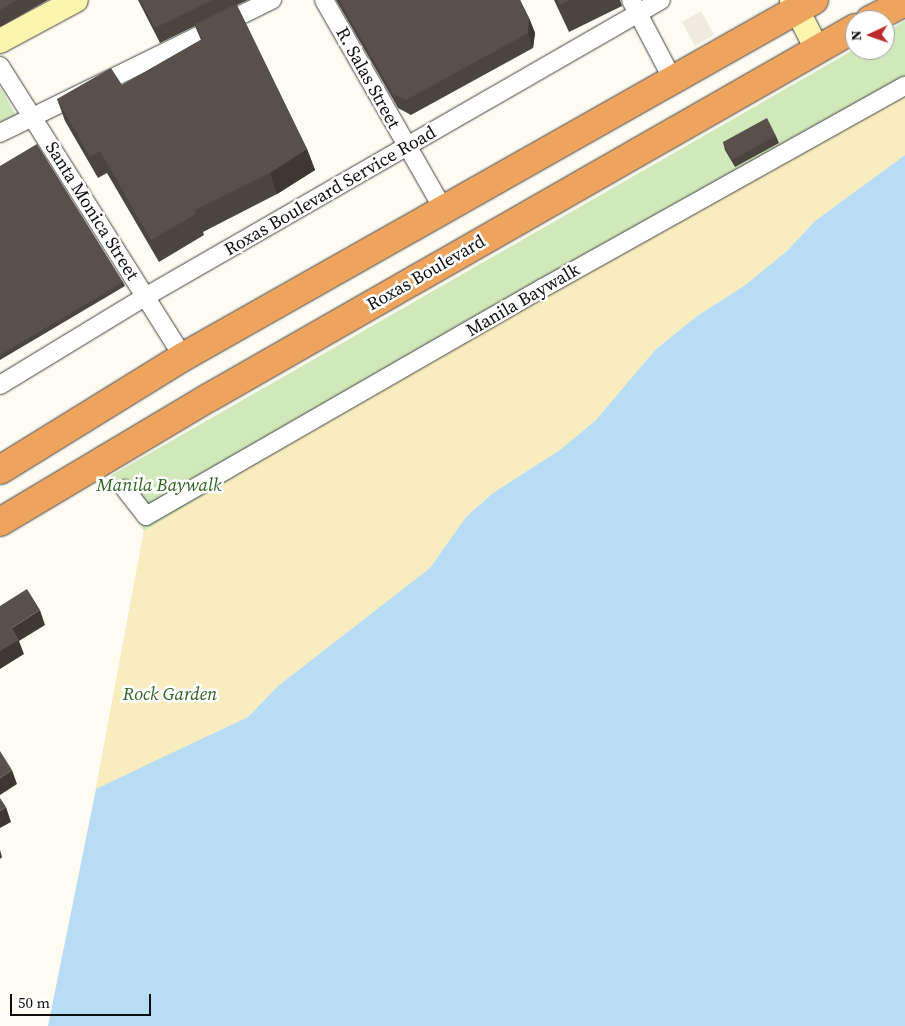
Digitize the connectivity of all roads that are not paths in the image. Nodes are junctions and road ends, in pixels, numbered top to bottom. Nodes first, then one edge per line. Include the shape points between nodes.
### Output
1 (76, 0) edge
2 (272, 0) edge
3 (324, 0) edge
4 (661, 0) edge
5 (905, 2) edge
6 (801, 4) edge
7 (634, 7) edge
8 (889, 10) edge
9 (845, 34) edge
10 (0, 41) edge
11 (817, 49) junction
12 (0, 66) edge
13 (672, 78) junction
14 (905, 86) edge
15 (32, 116) junction
16 (0, 133) edge
17 (406, 147) junction
18 (442, 207) junction
19 (145, 297) junction
20 (183, 356) junction
21 (0, 385) edge
22 (0, 470) edge
23 (126, 489) dead end
24 (0, 522) edge

1 - 10 main road
2 - 15 street
3 - 17 street, R. Salas Street
4 - 7 street, Roxas Boulevard Service Road
5 - 8 highway
6 - 11 main road
6 - 13 highway
7 - 13 street
7 - 17 street, Roxas Boulevard Service Road
9 - 11 highway, Roxas Boulevard
11 - 24 highway, Roxas Boulevard via 218,392
12 - 15 street, Santa Monica Street
13 - 18 highway
14 - 23 street, Manila Baywalk via 534,293 146,516
15 - 16 street
15 - 19 street, Santa Monica Street
17 - 18 street, R. Salas Street
17 - 19 street, Roxas Boulevard Service Road
18 - 20 highway
19 - 20 street, Santa Monica Street
19 - 21 street, Roxas Boulevard Service Road
20 - 22 highway

